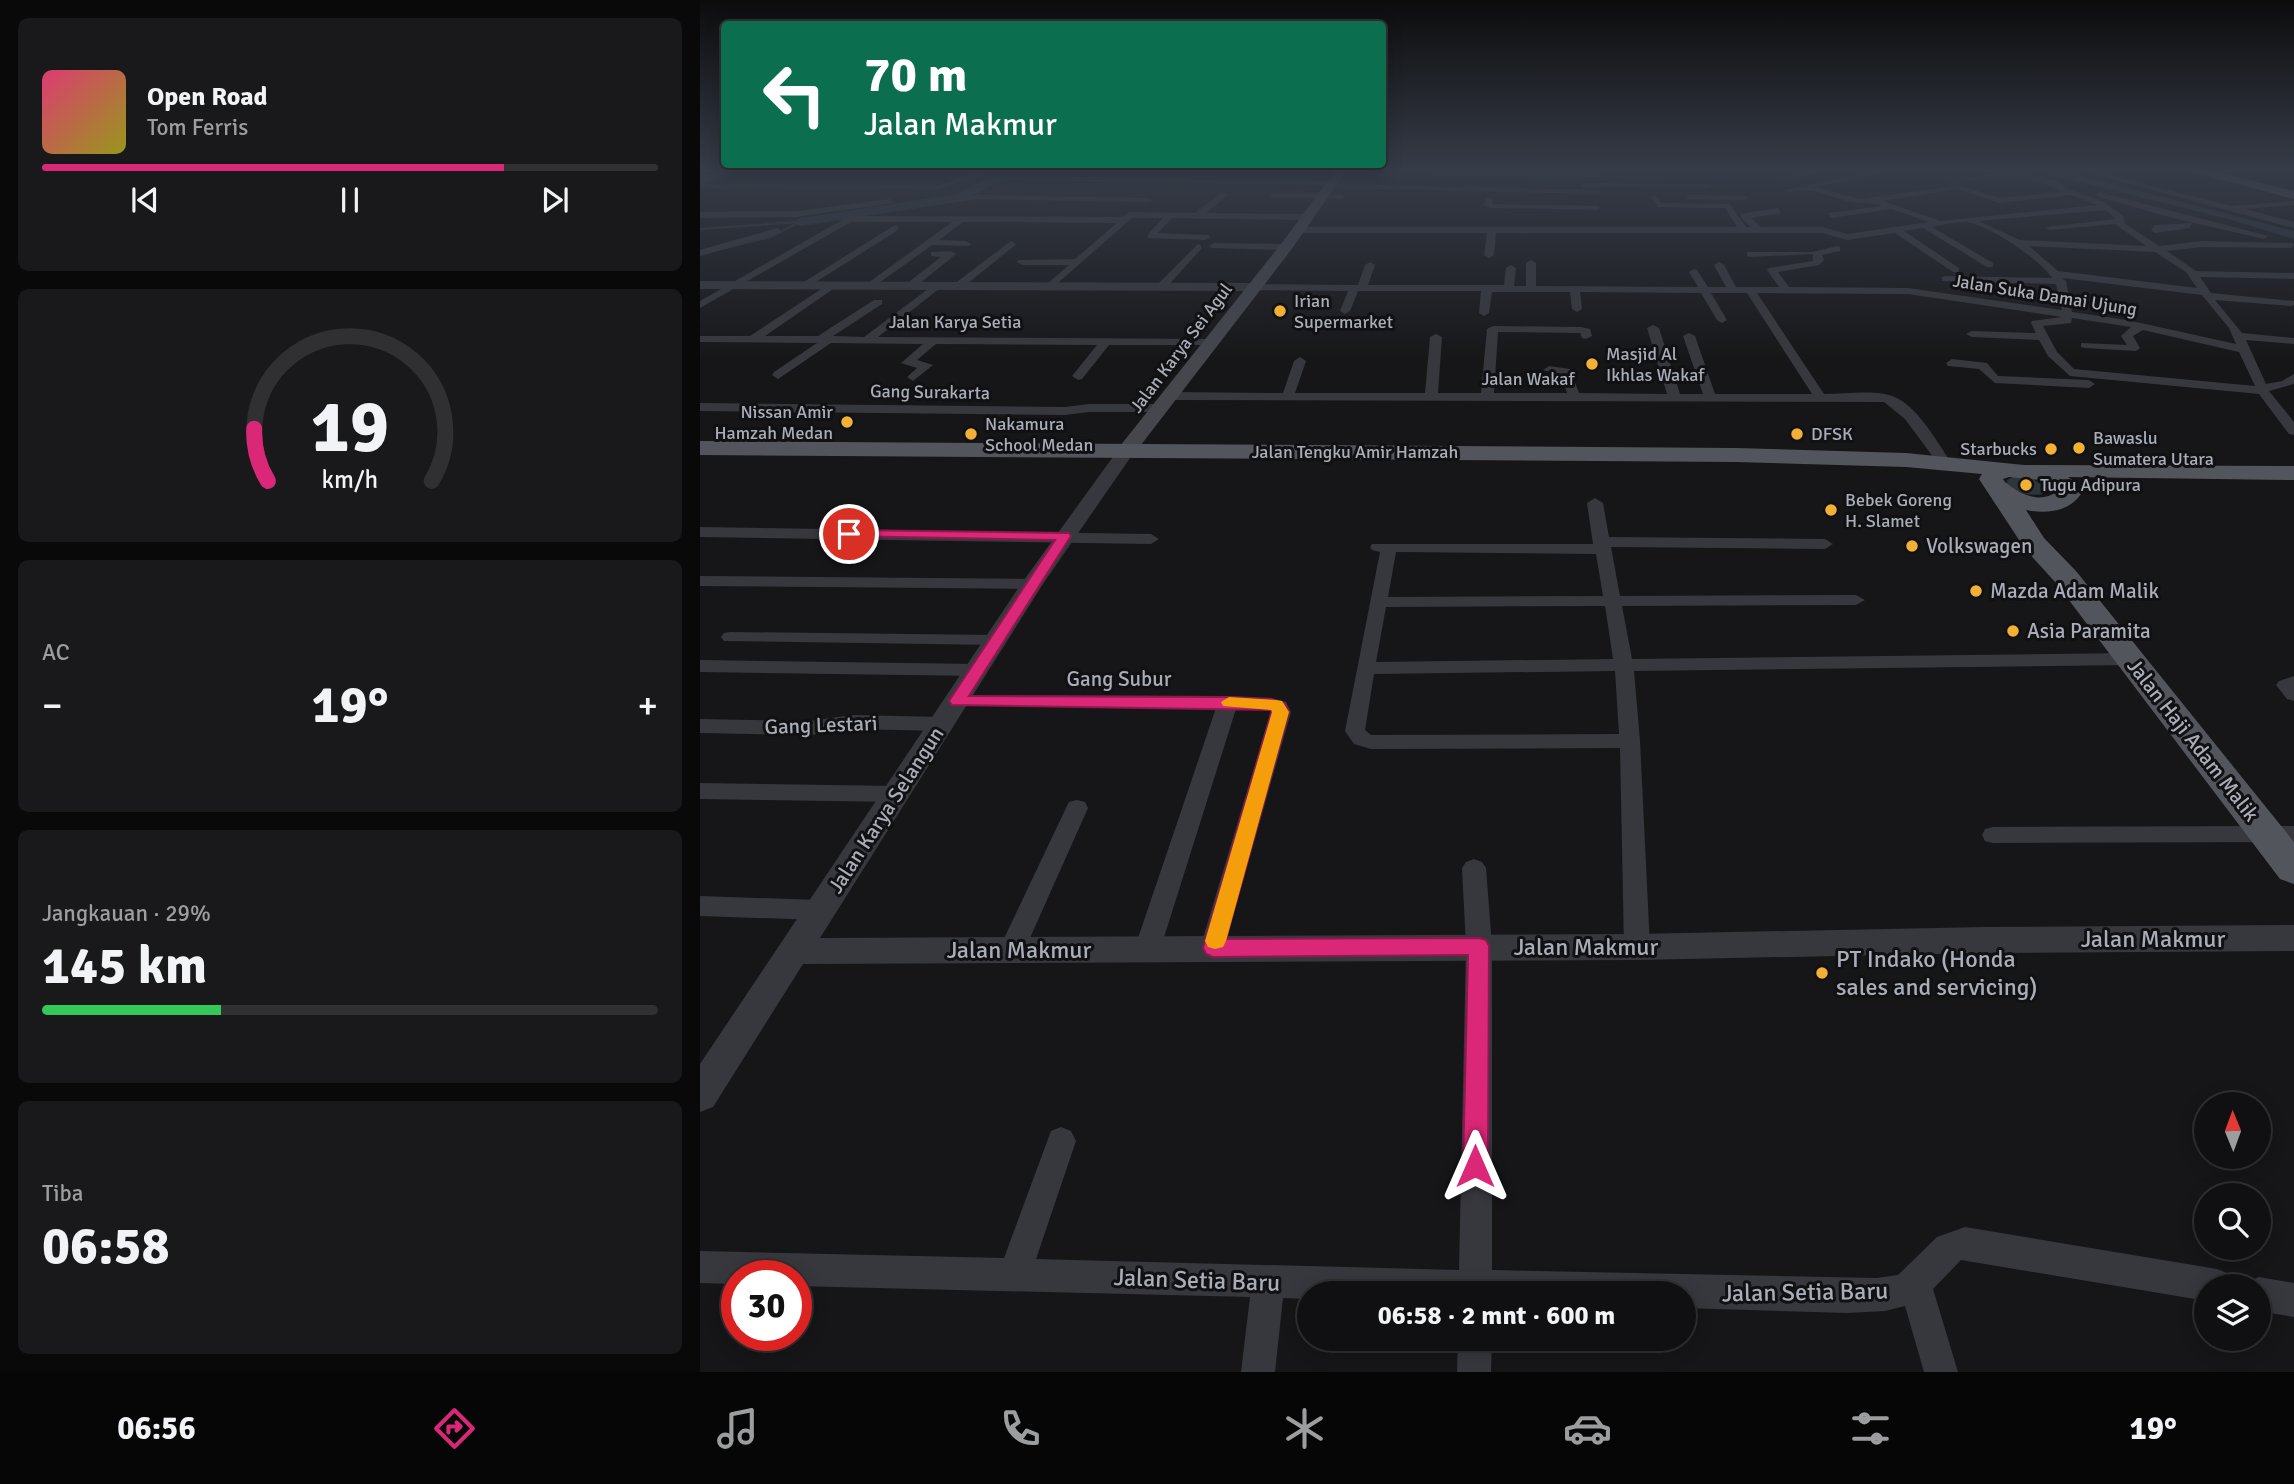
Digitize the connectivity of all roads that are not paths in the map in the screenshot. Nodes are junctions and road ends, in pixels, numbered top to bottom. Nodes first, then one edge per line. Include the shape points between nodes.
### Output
1 (764, 234) edge
2 (820, 234) edge
3 (885, 234) edge
4 (947, 234) edge
5 (1109, 234) edge
6 (1153, 234) edge
7 (1294, 234) edge
8 (1492, 234) edge
9 (1741, 234) edge
10 (1837, 234) edge
11 (1872, 234) edge
12 (1903, 234) edge
13 (1938, 234) edge
14 (2002, 234) edge
15 (2133, 234) edge
16 (2255, 234) edge
17 (1206, 237) dead end
18 (1847, 237) junction
19 (2070, 239) dead end
20 (2140, 239) junction
21 (2020, 243) junction
22 (966, 244) dead end
23 (1011, 244) dead end
24 (1214, 246) dead end
25 (2292, 246) edge
26 (1198, 247) dead end
27 (1286, 247) junction
28 (932, 249) junction
29 (2157, 249) junction
30 (813, 251) dead end
31 (700, 253) edge
32 (1809, 253) dead end
33 (1489, 255) dead end
34 (1022, 262) dead end
35 (1078, 262) junction
36 (1531, 263) dead end
37 (1370, 265) dead end
38 (1719, 265) dead end
39 (1990, 265) dead end
40 (1511, 268) dead end
41 (1956, 270) dead end
42 (1694, 272) dead end
43 (2193, 274) junction
44 (2294, 276) edge
45 (2059, 278) junction
46 (1946, 279) dead end
47 (700, 285) edge
48 (735, 285) junction
49 (754, 285) junction
50 (804, 285) junction
51 (832, 285) junction
52 (872, 285) junction
53 (911, 286) junction
54 (936, 286) junction
55 (958, 286) junction
56 (1051, 286) junction
57 (1161, 287) junction
58 (1252, 287) junction
59 (1358, 288) junction
60 (1487, 288) junction
61 (1509, 288) junction
62 (1531, 288) junction
63 (1575, 288) junction
64 (1598, 288) junction
65 (1705, 288) junction
66 (2271, 288) dead end
67 (1732, 289) junction
68 (1749, 289) junction
69 (1785, 289) junction
70 (2207, 294) junction
71 (878, 302) dead end
72 (1601, 303) dead end
73 (700, 305) edge
74 (2293, 306) edge
75 (1577, 309) dead end
76 (1345, 311) dead end
77 (1484, 313) dead end
78 (2068, 313) junction
79 (1722, 320) dead end
80 (2140, 327) junction
81 (1653, 328) dead end
82 (1972, 334) dead end
83 (1587, 336) dead end
84 (1689, 336) dead end
85 (1436, 337) dead end
86 (2042, 337) junction
87 (700, 339) edge
88 (753, 339) junction
89 (826, 339) junction
90 (854, 340) junction
91 (868, 340) junction
92 (934, 340) junction
93 (1107, 341) junction
94 (2294, 341) edge
95 (1210, 342) junction
96 (2241, 343) junction
97 (2085, 345) dead end
98 (833, 353) dead end
99 (1300, 361) dead end
100 (1952, 363) dead end
101 (1549, 370) dead end
102 (778, 375) dead end
103 (1078, 376) dead end
104 (2120, 376) junction
105 (913, 377) dead end
106 (2294, 378) edge
107 (2263, 389) junction
108 (1288, 396) junction
109 (1431, 396) junction
110 (1487, 396) junction
111 (1574, 397) junction
112 (1710, 397) junction
113 (1820, 397) junction
114 (1675, 398) junction
115 (1165, 402) junction
116 (700, 407) edge
117 (2294, 431) edge
118 (700, 448) edge
119 (756, 453) junction
120 (1124, 454) junction
121 (700, 457) edge
122 (1500, 457) junction
123 (1944, 462) junction
124 (2294, 473) edge
125 (2009, 481) junction
126 (2294, 481) edge
127 (2062, 499) junction
128 (1595, 503) dead end
129 (700, 532) edge
130 (1064, 536) junction
131 (1151, 539) dead end
132 (1825, 544) dead end
133 (1601, 545) junction
134 (2066, 577) junction
135 (700, 581) edge
136 (1032, 584) junction
137 (1856, 600) dead end
138 (1612, 602) junction
139 (1380, 603) junction
140 (730, 636) dead end
141 (996, 640) junction
142 (2130, 659) junction
143 (700, 666) edge
144 (1624, 667) junction
145 (1367, 668) junction
146 (978, 670) junction
147 (2294, 682) edge
148 (2294, 695) edge
149 (957, 701) junction
150 (1228, 702) junction
151 (942, 724) junction
152 (700, 726) edge
153 (1630, 741) junction
154 (700, 791) edge
155 (898, 794) junction
156 (1077, 808) dead end
157 (2281, 834) edge
158 (1993, 835) dead end
159 (1474, 868) dead end
160 (2294, 869) edge
161 (700, 906) edge
162 (819, 910) junction
163 (2294, 938) edge
164 (1479, 946) junction
165 (1637, 947) junction
166 (1213, 948) junction
167 (1012, 949) junction
168 (1147, 950) junction
169 (794, 951) junction
170 (700, 1095) edge
171 (1061, 1141) dead end
172 (700, 1267) edge
173 (1015, 1274) junction
174 (1475, 1281) edge
175 (2194, 1282) edge
176 (1268, 1283) junction
177 (1297, 1284) edge
178 (1915, 1284) junction
179 (1696, 1294) edge
180 (2271, 1296) edge
181 (2294, 1300) edge
182 (1475, 1351) edge
183 (1258, 1372) edge
184 (1474, 1372) edge
185 (1941, 1372) edge

1 - 31 street
2 - 48 street
3 - 50 street
4 - 28 street
5 - 35 street
6 - 17 street
7 - 27 main road, Jalan Karya Sei Agul
8 - 33 street
9 - 32 street via 1751,256
10 - 18 street
11 - 18 street
12 - 41 street
13 - 39 street
14 - 21 street
15 - 20 street
16 - 25 street
18 - 69 street via 1820,242 1837,249 1816,253 1816,263 1772,270
19 - 20 street
20 - 29 street
21 - 29 street
21 - 45 street
22 - 28 street
23 - 55 street
24 - 27 street
25 - 29 street via 2202,244
26 - 57 street
27 - 58 main road, Jalan Karya Sei Agul
28 - 52 street
28 - 53 street via 951,254
29 - 43 street
30 - 49 street
34 - 35 street
35 - 56 street
36 - 62 street
37 - 59 street
38 - 67 street
40 - 61 street
42 - 65 street
43 - 44 street
43 - 70 street
45 - 46 street
45 - 70 street via 2136,282 2148,288
45 - 78 street
47 - 48 street
48 - 49 street
48 - 73 street
49 - 50 street
50 - 51 street
51 - 52 street
51 - 88 street
52 - 53 street
53 - 54 street
54 - 55 street
54 - 91 street
55 - 56 street
56 - 57 street
57 - 58 street
58 - 59 street, Jalan Suka Damai Ujung
58 - 95 main road, Jalan Karya Sei Agul
59 - 60 street, Jalan Suka Damai Ujung via 1401,284
59 - 76 street
60 - 61 street, Jalan Suka Damai Ujung
60 - 77 street
61 - 62 street, Jalan Suka Damai Ujung
62 - 63 street, Jalan Suka Damai Ujung
63 - 64 street, Jalan Suka Damai Ujung
63 - 75 street
64 - 65 street, Jalan Suka Damai Ujung
64 - 72 street
65 - 67 street, Jalan Suka Damai Ujung
65 - 79 street
66 - 70 street
67 - 68 street, Jalan Suka Damai Ujung
68 - 69 street, Jalan Suka Damai Ujung
68 - 113 street
69 - 78 street, Jalan Suka Damai Ujung via 1908,291
70 - 74 street
70 - 96 street
71 - 89 street
78 - 80 street, Jalan Suka Damai Ujung
78 - 86 street via 2066,323 2036,323
80 - 96 street, Jalan Suka Damai Ujung
80 - 97 street via 2127,336 2132,349
81 - 114 street
82 - 86 street
83 - 110 street via 1581,330 1493,329
84 - 112 street
85 - 109 street
86 - 104 street via 2070,372
87 - 88 street, Jalan Karya Setia
88 - 89 street, Jalan Karya Setia
89 - 90 street, Jalan Karya Setia
89 - 102 street
90 - 91 street, Jalan Karya Setia
90 - 98 street
91 - 92 street, Jalan Karya Setia
92 - 93 street, Jalan Karya Setia
92 - 105 street via 907,363 927,365
93 - 95 street, Jalan Karya Setia
93 - 103 street
94 - 96 street, Jalan Suka Damai Ujung
95 - 115 main road, Jalan Karya Sei Agul
96 - 107 street
99 - 108 street
100 - 104 street via 1983,366 1992,378 2003,381 2118,386 2123,382
101 - 111 street via 1566,372
104 - 107 street
106 - 107 street
107 - 117 street
108 - 109 street, Jalan Wakaf
108 - 115 street, Jalan Wakaf
109 - 110 street, Jalan Wakaf
110 - 111 street, Jalan Wakaf
111 - 114 street, Jalan Wakaf
112 - 113 street, Jalan Wakaf
112 - 114 street, Jalan Wakaf
113 - 123 street, Jalan Wakaf via 1895,401
115 - 116 street, Gang Surakarta via 1065,411
115 - 120 main road, Jalan Karya Sei Agul
118 - 119 main road, Jalan Tengku Amir Hamzah
119 - 120 main road, Jalan Tengku Amir Hamzah
119 - 121 main road, Jalan Tengku Amir Hamzah
120 - 122 main road, Jalan Tengku Amir Hamzah
120 - 130 street, Jalan Karya Selangun
122 - 123 main road, Jalan Tengku Amir Hamzah via 1840,457
122 - 125 main road, Jalan Tengku Amir Hamzah via 1891,467
123 - 125 main road, Jalan Tengku Amir Hamzah
124 - 125 main road
125 - 127 main road via 2030,503
125 - 127 main road via 2059,480 2067,487
125 - 134 main road, Jalan Haji Adam Malik via 2034,543
126 - 127 main road via 2131,482
127 - 134 main road, Jalan Haji Adam Malik via 2052,521
128 - 133 street
129 - 130 street
130 - 131 street
130 - 136 street, Jalan Karya Selangun
132 - 133 street
133 - 138 street
133 - 139 street via 1384,547
134 - 142 main road, Jalan Haji Adam Malik
135 - 136 street
136 - 141 street, Jalan Karya Selangun
137 - 138 street
138 - 139 street
138 - 144 street
139 - 145 street
140 - 141 street
141 - 146 street, Jalan Karya Selangun
142 - 144 street
142 - 157 main road, Jalan Haji Adam Malik
143 - 146 street
144 - 145 street
144 - 153 street
145 - 153 street via 1355,731 1366,741
146 - 149 street, Jalan Karya Selangun
147 - 148 street via 2286,685
149 - 150 street, Gang Subur
149 - 151 street, Jalan Karya Selangun
150 - 166 street, Gang Subur via 1271,704 1281,712
150 - 168 street
151 - 152 street, Gang Lestari
151 - 155 street, Jalan Karya Selangun
153 - 165 street
154 - 155 street
155 - 162 street, Jalan Karya Selangun
156 - 167 street
157 - 158 street
157 - 160 main road, Jalan Haji Adam Malik
159 - 164 street
161 - 162 street
162 - 169 street, Jalan Karya Selangun
163 - 165 street, Jalan Makmur
164 - 165 street, Jalan Makmur
164 - 166 street, Jalan Makmur
164 - 174 street
166 - 168 street, Jalan Makmur
167 - 168 street, Jalan Makmur
167 - 169 street, Jalan Makmur
169 - 170 street, Jalan Karya Selangun
171 - 173 street
172 - 173 street, Jalan Setia Baru
173 - 176 street, Jalan Setia Baru
175 - 178 street, Jalan Setia Baru via 1965,1243 1949,1249
176 - 177 street, Jalan Setia Baru
176 - 183 street
178 - 179 street, Jalan Setia Baru via 1894,1292 1847,1296
178 - 185 street
180 - 181 street
182 - 184 street

